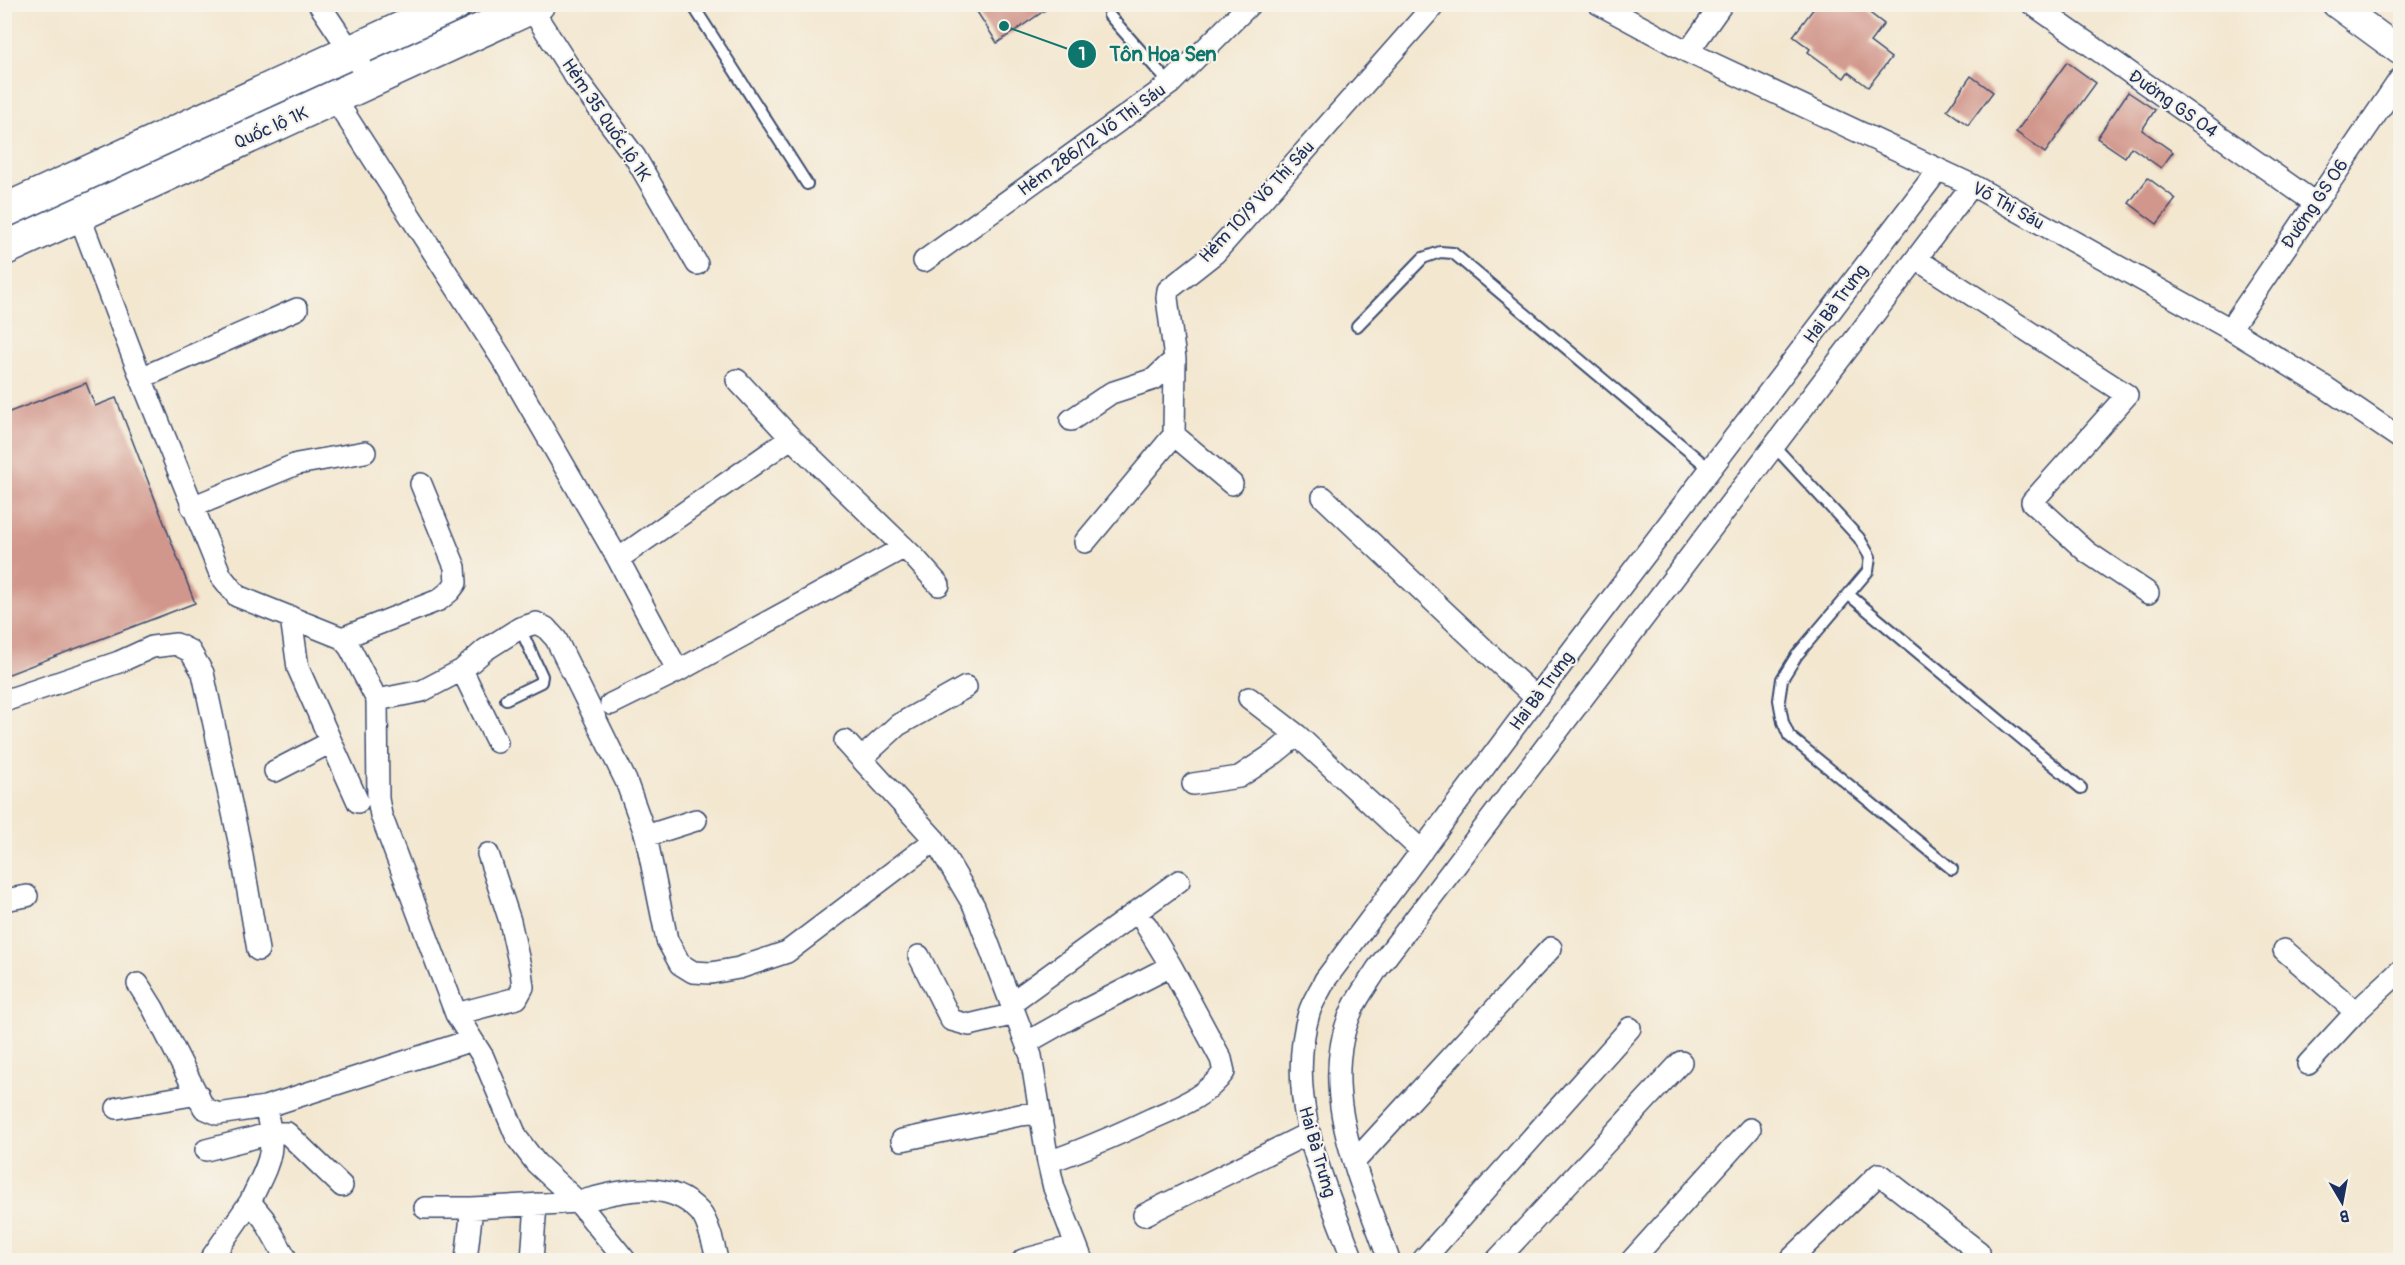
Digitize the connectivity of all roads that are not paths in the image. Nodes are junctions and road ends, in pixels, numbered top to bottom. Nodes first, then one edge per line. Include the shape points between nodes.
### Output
1 (319, 4) edge
2 (455, 4) edge
3 (692, 4) edge
4 (1250, 4) edge
5 (1435, 4) edge
6 (1599, 4) edge
7 (1722, 4) edge
8 (2032, 4) edge
9 (2336, 4) edge
10 (534, 6) edge
11 (1109, 15) dead end
12 (2400, 51) edge
13 (353, 52) junction
14 (1688, 52) junction
15 (2400, 78) edge
16 (371, 82) junction
17 (1170, 84) junction
18 (335, 99) junction
19 (1938, 170) junction
20 (807, 184) dead end
21 (1972, 185) junction
22 (2315, 203) junction
23 (6, 204) edge
24 (79, 215) junction
25 (4, 249) edge
26 (1916, 259) junction
27 (924, 261) dead end
28 (697, 264) dead end
29 (297, 309) dead end
30 (1357, 326) dead end
31 (2230, 329) junction
32 (1175, 359) junction
33 (141, 378) junction
34 (737, 380) dead end
35 (1071, 420) dead end
36 (1174, 435) junction
37 (791, 438) junction
38 (2400, 438) edge
39 (1774, 446) junction
40 (365, 452) dead end
41 (1710, 470) junction
42 (421, 484) dead end
43 (1232, 484) dead end
44 (1323, 497) dead end
45 (192, 507) junction
46 (1085, 542) dead end
47 (903, 548) junction
48 (618, 559) junction
49 (939, 585) dead end
50 (2148, 593) dead end
51 (1849, 595) junction
52 (291, 617) junction
53 (520, 628) junction
54 (342, 638) junction
55 (462, 670) junction
56 (678, 671) junction
57 (966, 687) dead end
58 (1249, 698) dead end
59 (1536, 698) junction
60 (506, 699) dead end
61 (377, 700) junction
62 (4, 701) edge
63 (611, 704) dead end
64 (1297, 735) junction
65 (845, 741) dead end
66 (331, 742) junction
67 (496, 742) dead end
68 (861, 759) junction
69 (275, 771) dead end
70 (1193, 784) dead end
71 (2081, 788) dead end
72 (358, 802) dead end
73 (696, 820) dead end
74 (646, 836) junction
75 (935, 840) junction
76 (1422, 851) junction
77 (488, 854) dead end
78 (1952, 869) dead end
79 (1179, 881) dead end
80 (27, 896) dead end
81 (4, 900) edge
82 (1146, 925) dead end
83 (1551, 948) dead end
84 (258, 950) dead end
85 (2284, 950) dead end
86 (919, 956) dead end
87 (1171, 966) junction
88 (2400, 971) edge
89 (138, 984) dead end
90 (1013, 1009) junction
91 (2356, 1012) junction
92 (456, 1014) junction
93 (1630, 1028) dead end
94 (472, 1040) junction
95 (1026, 1043) junction
96 (1681, 1062) dead end
97 (2308, 1064) dead end
98 (198, 1094) junction
99 (265, 1107) junction
100 (117, 1108) dead end
101 (1040, 1113) junction
102 (1750, 1130) dead end
103 (272, 1133) junction
104 (1309, 1133) junction
105 (902, 1140) dead end
106 (206, 1150) dead end
107 (1355, 1161) junction
108 (1048, 1162) junction
109 (342, 1186) dead end
110 (250, 1202) junction
111 (578, 1202) junction
112 (536, 1204) junction
113 (424, 1208) dead end
114 (472, 1208) junction
115 (1144, 1215) dead end
116 (1979, 1252) dead end
117 (1078, 1253) edge
118 (210, 1260) edge
119 (287, 1260) edge
120 (466, 1260) edge
121 (532, 1260) edge
122 (625, 1260) edge
123 (717, 1260) edge
124 (1023, 1260) edge
125 (1353, 1260) edge
126 (1389, 1260) edge
127 (1423, 1260) edge
128 (1497, 1260) edge
129 (1632, 1260) edge
130 (1792, 1260) edge

1 - 13 street
2 - 13 main road, Quốc lộ 1K
3 - 20 lane
4 - 17 street, Hẻm 286/12 Võ Thị Sáu
5 - 32 street, Hẻm 10/9 Võ Thị Sáu via 1215,253 1168,290
6 - 14 street, Võ Thị Sáu
7 - 14 street
8 - 22 street, Đường GS 04
9 - 12 street
10 - 16 main road, Quốc lộ 1K
10 - 28 street, Hẻm 35 Quốc lộ 1K via 576,78 635,157
11 - 17 lane
13 - 16 street
13 - 23 main road, Quốc lộ 1K
14 - 19 street, Võ Thị Sáu
15 - 22 street, Đường GS 06
16 - 18 main road, Quốc lộ 1K
17 - 27 street, Hẻm 286/12 Võ Thị Sáu
18 - 24 main road, Quốc lộ 1K
18 - 48 street via 506,365
19 - 21 street, Võ Thị Sáu
19 - 41 street, Hai Bà Trưng
21 - 26 street, Hai Bà Trưng
21 - 31 street, Võ Thị Sáu
22 - 31 street, Đường GS 06
24 - 25 main road, Quốc lộ 1K
24 - 33 street
26 - 39 street, Hai Bà Trưng
26 - 50 street via 2127,395 2032,502 2087,552
29 - 33 street
30 - 41 lane via 1424,258 1440,252 1454,253
31 - 38 street, Võ Thị Sáu
32 - 35 street via 1154,379 1111,393
32 - 36 street, Hẻm 10/9 Võ Thị Sáu
33 - 45 street
34 - 37 street
36 - 43 street
36 - 46 street
37 - 47 street
37 - 48 street
39 - 51 lane via 1859,538 1870,557 1868,571
39 - 107 street, Hai Bà Trưng via 1377,969 1352,1009 1340,1049 1337,1077
40 - 45 street via 297,464
41 - 59 street, Hai Bà Trưng
42 - 54 street via 455,567 456,583 439,600
44 - 59 street
45 - 52 street via 221,576 237,596
47 - 49 street
47 - 56 street
48 - 56 street
51 - 71 lane
51 - 78 lane via 1797,655 1782,679 1779,700 1783,722 1789,736
52 - 54 street
52 - 66 street via 298,668
53 - 55 street
53 - 60 lane via 542,676 541,682
53 - 74 street via 536,623 556,639 626,781
54 - 61 street
55 - 61 street via 422,691
55 - 67 street
56 - 63 street
57 - 68 street via 898,725
58 - 64 street
59 - 76 street, Hai Bà Trưng
61 - 92 street via 381,815
62 - 84 street via 152,647 176,644 190,651 203,673
64 - 70 street via 1239,777
64 - 76 street
65 - 68 street
66 - 69 street
66 - 72 street
68 - 75 street
73 - 74 street
74 - 75 street via 667,940 680,964 693,972 711,973 787,952
75 - 90 street via 974,906
76 - 104 street, Hai Bà Trưng via 1325,980 1309,1010 1301,1043 1302,1105
77 - 92 street via 510,921 522,987 517,998
79 - 90 street
80 - 81 street
82 - 87 street
83 - 107 street
85 - 91 street
86 - 90 street via 951,1020 969,1025
87 - 95 street
87 - 108 street via 1221,1059 1224,1072 1194,1099 1092,1147
88 - 91 street
89 - 98 street
90 - 95 street
91 - 97 street
92 - 94 street
93 - 127 street
94 - 99 street
94 - 111 street via 517,1138 536,1163
95 - 101 street
96 - 128 street
98 - 99 street via 204,1108 218,1114
98 - 100 street
99 - 103 street
101 - 105 street
101 - 108 street
102 - 129 street
103 - 106 street
103 - 109 street via 292,1135
103 - 110 street via 270,1160
104 - 115 street
104 - 125 street, Hai Bà Trưng
107 - 126 street, Hai Bà Trưng
108 - 117 street
110 - 118 street
110 - 119 street
111 - 112 street
111 - 122 street
111 - 123 street via 630,1189 661,1190 702,1213
112 - 114 street
112 - 121 street
113 - 114 street
114 - 120 street
116 - 130 street via 1879,1174
117 - 124 street

